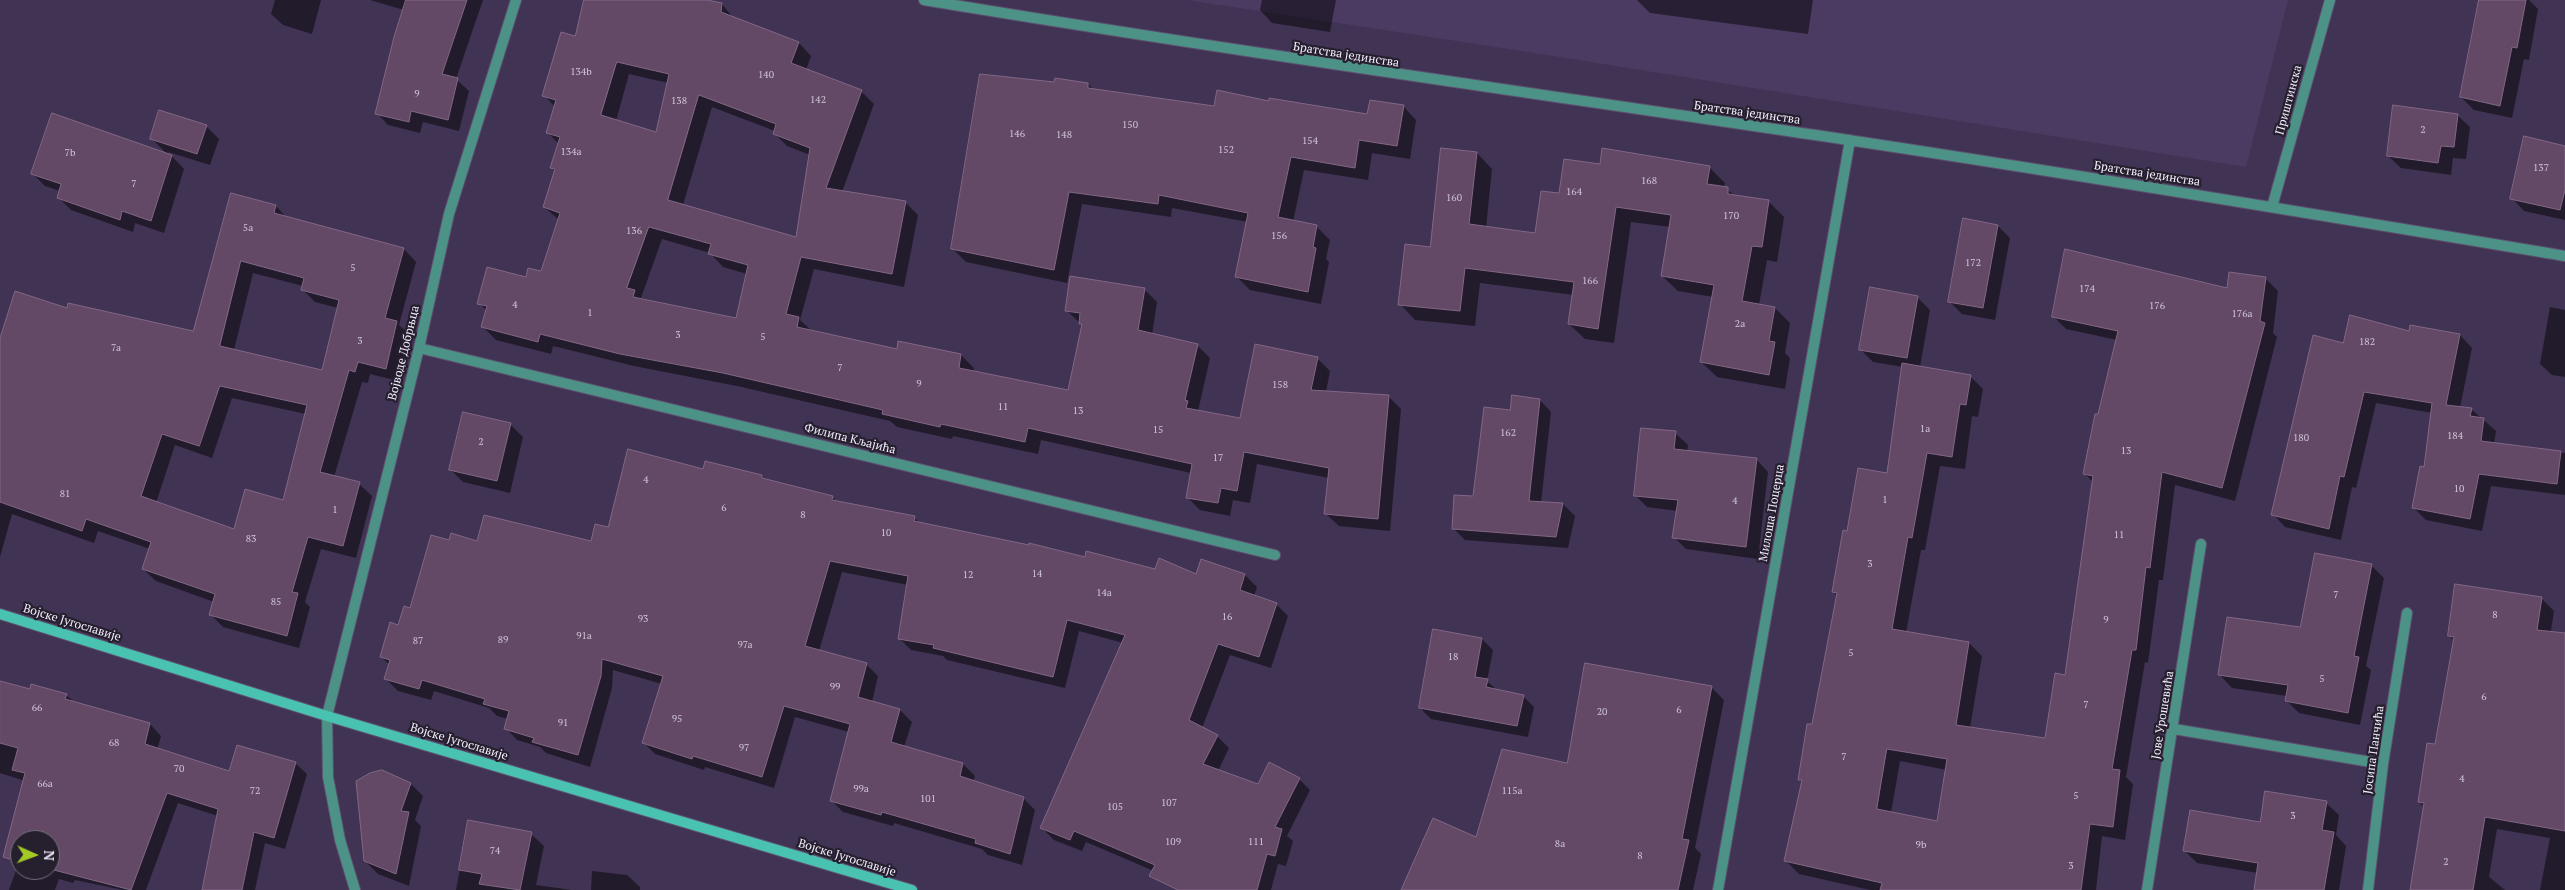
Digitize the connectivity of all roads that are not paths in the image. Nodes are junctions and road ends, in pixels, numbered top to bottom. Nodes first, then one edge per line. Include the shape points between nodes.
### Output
1 (516, 0) edge
2 (924, 0) edge
3 (2330, 0) edge
4 (1850, 140) junction
5 (2272, 207) junction
6 (2565, 256) edge
7 (419, 348) junction
8 (2201, 544) dead end
9 (1275, 555) dead end
10 (2407, 613) dead end
11 (0, 614) edge
12 (327, 716) junction
13 (2174, 729) junction
14 (2384, 764) junction
15 (355, 890) edge
16 (912, 890) edge
17 (1718, 890) edge
18 (2148, 890) edge
19 (2368, 890) edge

1 - 7 street, Војводе Добрњца via 449,214
2 - 4 street, Братства јединства via 1379,72
3 - 5 street, Приштинска
4 - 5 street, Братства јединства
4 - 17 street, Милоша Поцерца
5 - 6 street, Братства јединства
7 - 9 street, Филипа Кљајића
7 - 12 street, Војводе Добрњца
8 - 13 street, Јове Урошевића
10 - 14 street, Јосипа Панчића
11 - 12 main road, Војске Југославије
12 - 15 street, Војводе Добрњца via 328,777 340,840
12 - 16 main road, Војске Југославије
13 - 14 street
13 - 18 street, Јове Урошевића
14 - 19 street, Јосипа Панчића

